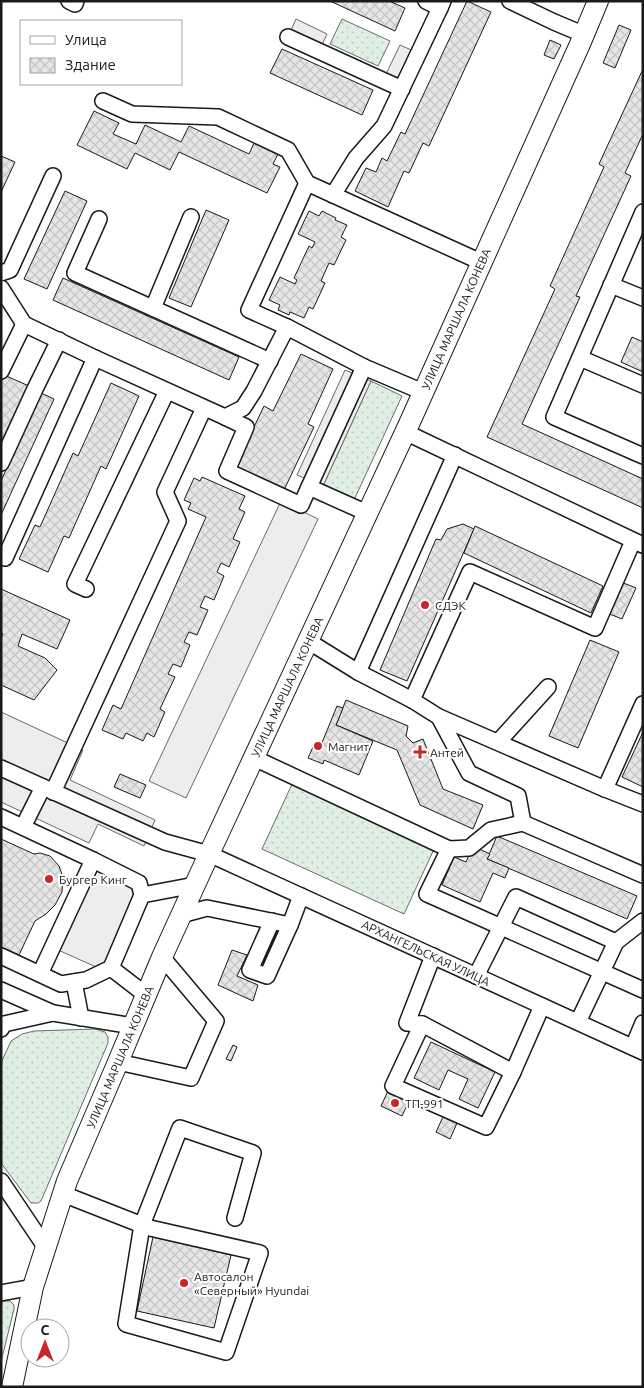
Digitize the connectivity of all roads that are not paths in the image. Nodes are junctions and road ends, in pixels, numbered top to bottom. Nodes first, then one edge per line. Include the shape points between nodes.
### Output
1 (69, 1) edge
2 (76, 1) edge
3 (426, 1) edge
4 (510, 1) edge
5 (598, 1) edge
6 (441, 5) edge
7 (585, 34) junction
8 (288, 38) dead end
9 (402, 89) junction
10 (103, 102) dead end
11 (53, 176) dead end
12 (307, 184) junction
13 (333, 195) junction
14 (643, 212) edge
15 (191, 217) dead end
16 (99, 219) dead end
17 (481, 262) junction
18 (1, 272) edge
19 (611, 285) junction
20 (1, 288) edge
21 (643, 298) edge
22 (153, 308) junction
23 (24, 324) junction
24 (287, 327) junction
25 (59, 340) junction
26 (95, 358) junction
27 (580, 358) junction
28 (270, 361) junction
29 (364, 367) junction
30 (1, 371) edge
31 (643, 386) edge
32 (167, 391) junction
33 (423, 392) junction
34 (204, 408) junction
35 (243, 408) junction
36 (225, 417) junction
37 (246, 427) junction
38 (405, 432) junction
39 (455, 455) junction
40 (643, 456) edge
41 (1, 463) edge
42 (309, 487) junction
43 (367, 513) junction
44 (638, 543) edge
45 (5, 558) dead end
46 (86, 589) dead end
47 (308, 641) junction
48 (358, 672) junction
49 (548, 687) dead end
50 (412, 700) junction
51 (643, 704) edge
52 (439, 716) junction
53 (498, 742) junction
54 (254, 758) junction
55 (1, 768) edge
56 (48, 789) junction
57 (605, 789) junction
58 (643, 804) edge
59 (1, 817) edge
60 (523, 823) junction
61 (23, 827) junction
62 (449, 849) junction
63 (209, 854) junction
64 (93, 860) junction
65 (643, 875) edge
66 (195, 885) junction
67 (142, 895) junction
68 (301, 896) junction
69 (181, 915) junction
70 (272, 921) junction
71 (643, 921) edge
72 (290, 925) junction
73 (501, 927) junction
74 (616, 942) junction
75 (1, 956) edge
76 (433, 956) junction
77 (162, 957) junction
78 (111, 968) junction
79 (602, 972) junction
80 (40, 974) junction
81 (476, 976) junction
82 (74, 982) junction
83 (1, 990) edge
84 (643, 990) edge
85 (146, 995) junction
86 (542, 1006) junction
87 (53, 1013) junction
88 (82, 1018) junction
89 (578, 1022) junction
90 (643, 1023) edge
91 (422, 1024) junction
92 (2, 1025) edge
93 (133, 1026) junction
94 (638, 1050) edge
95 (118, 1062) junction
96 (513, 1072) junction
97 (1, 1181) edge
98 (63, 1194) junction
99 (235, 1218) dead end
100 (142, 1225) junction
101 (46, 1248) junction
102 (33, 1287) junction
103 (1, 1293) edge
104 (12, 1387) edge

1 - 2 street via 75,4
3 - 6 street
4 - 7 street
5 - 7 main road, УЛИЦА МАРШАЛА КОНЕВА
6 - 9 street
7 - 17 main road, УЛИЦА МАРШАЛА КОНЕВА
8 - 9 street
9 - 13 street via 384,126 356,158
10 - 12 street via 132,114 218,117 288,150
11 - 18 street via 10,270
12 - 13 street
12 - 24 street via 249,310
13 - 17 street
14 - 19 street
15 - 22 street
16 - 22 street via 75,273
17 - 33 main road, УЛИЦА МАРШАЛА КОНЕВА
19 - 21 street
19 - 27 street
20 - 23 street
22 - 28 street
23 - 25 street
23 - 30 street
24 - 28 street
24 - 29 street
25 - 26 street
25 - 41 street
26 - 32 street
26 - 45 street
27 - 31 street
27 - 40 street via 554,417
28 - 35 street
29 - 33 street
29 - 42 street
32 - 34 street
32 - 46 street via 75,584
33 - 38 main road, УЛИЦА МАРШАЛА КОНЕВА
34 - 36 street
34 - 56 street via 165,492 178,521
35 - 36 street
35 - 37 street
36 - 37 street
37 - 42 street via 227,470 301,505
38 - 39 street
38 - 43 main road, УЛИЦА МАРШАЛА КОНЕВА
39 - 44 street
39 - 48 street
42 - 43 street
43 - 47 main road, УЛИЦА МАРШАЛА КОНЕВА
44 - 50 street via 595,628 470,572
47 - 48 street
47 - 54 main road, УЛИЦА МАРШАЛА КОНЕВА
48 - 50 street
49 - 53 street
50 - 52 street
51 - 57 street
52 - 53 street
52 - 60 street via 468,772 518,796
53 - 57 street
54 - 62 street
54 - 63 main road, УЛИЦА МАРШАЛА КОНЕВА
55 - 56 street, АРХАНГЕЛЬСКАЯ УЛИЦА
56 - 61 street
56 - 63 street, АРХАНГЕЛЬСКАЯ УЛИЦА via 165,842
57 - 58 street
59 - 61 street
60 - 62 street via 492,830 469,848
60 - 65 street
61 - 64 street
62 - 73 street via 427,894
63 - 66 main road, УЛИЦА МАРШАЛА КОНЕВА
63 - 68 street, АРХАНГЕЛЬСКАЯ УЛИЦА
64 - 67 street via 139,883
64 - 80 street
66 - 67 street
66 - 69 main road, УЛИЦА МАРШАЛА КОНЕВА
67 - 78 street
68 - 72 street
68 - 76 street, АРХАНГЕЛЬСКАЯ УЛИЦА
69 - 70 street via 207,908
69 - 77 main road, УЛИЦА МАРШАЛА КОНЕВА
70 - 72 street
70 - 72 street via 250,970 267,976
71 - 74 street
73 - 74 street via 516,898
73 - 79 street
73 - 81 street
74 - 79 street
75 - 80 street
76 - 81 street, АРХАНГЕЛЬСКАЯ УЛИЦА
76 - 91 street via 407,1023
77 - 85 main road, УЛИЦА МАРШАЛА КОНЕВА
77 - 95 street via 216,1021 191,1078
78 - 82 street
78 - 85 street
79 - 84 street
79 - 89 street
80 - 82 street via 61,984
81 - 86 street, АРХАНГЕЛЬСКАЯ УЛИЦА
82 - 88 street
83 - 87 street
85 - 93 main road, УЛИЦА МАРШАЛА КОНЕВА
86 - 89 street, АРХАНГЕЛЬСКАЯ УЛИЦА
86 - 96 street
87 - 88 street
87 - 92 street
88 - 93 street
89 - 94 street, АРХАНГЕЛЬСКАЯ УЛИЦА
90 - 94 street
91 - 96 street
91 - 96 street via 393,1086 486,1127
93 - 95 main road, УЛИЦА МАРШАЛА КОНЕВА
95 - 98 main road, УЛИЦА МАРШАЛА КОНЕВА
97 - 101 street
98 - 100 street
98 - 101 main road, УЛИЦА МАРШАЛА КОНЕВА
99 - 100 street via 254,1153 180,1128
100 - 100 street via 126,1324 226,1352 260,1253
101 - 102 main road, УЛИЦА МАРШАЛА КОНЕВА
102 - 103 street
102 - 104 main road, УЛИЦА МАРШАЛА КОНЕВА

